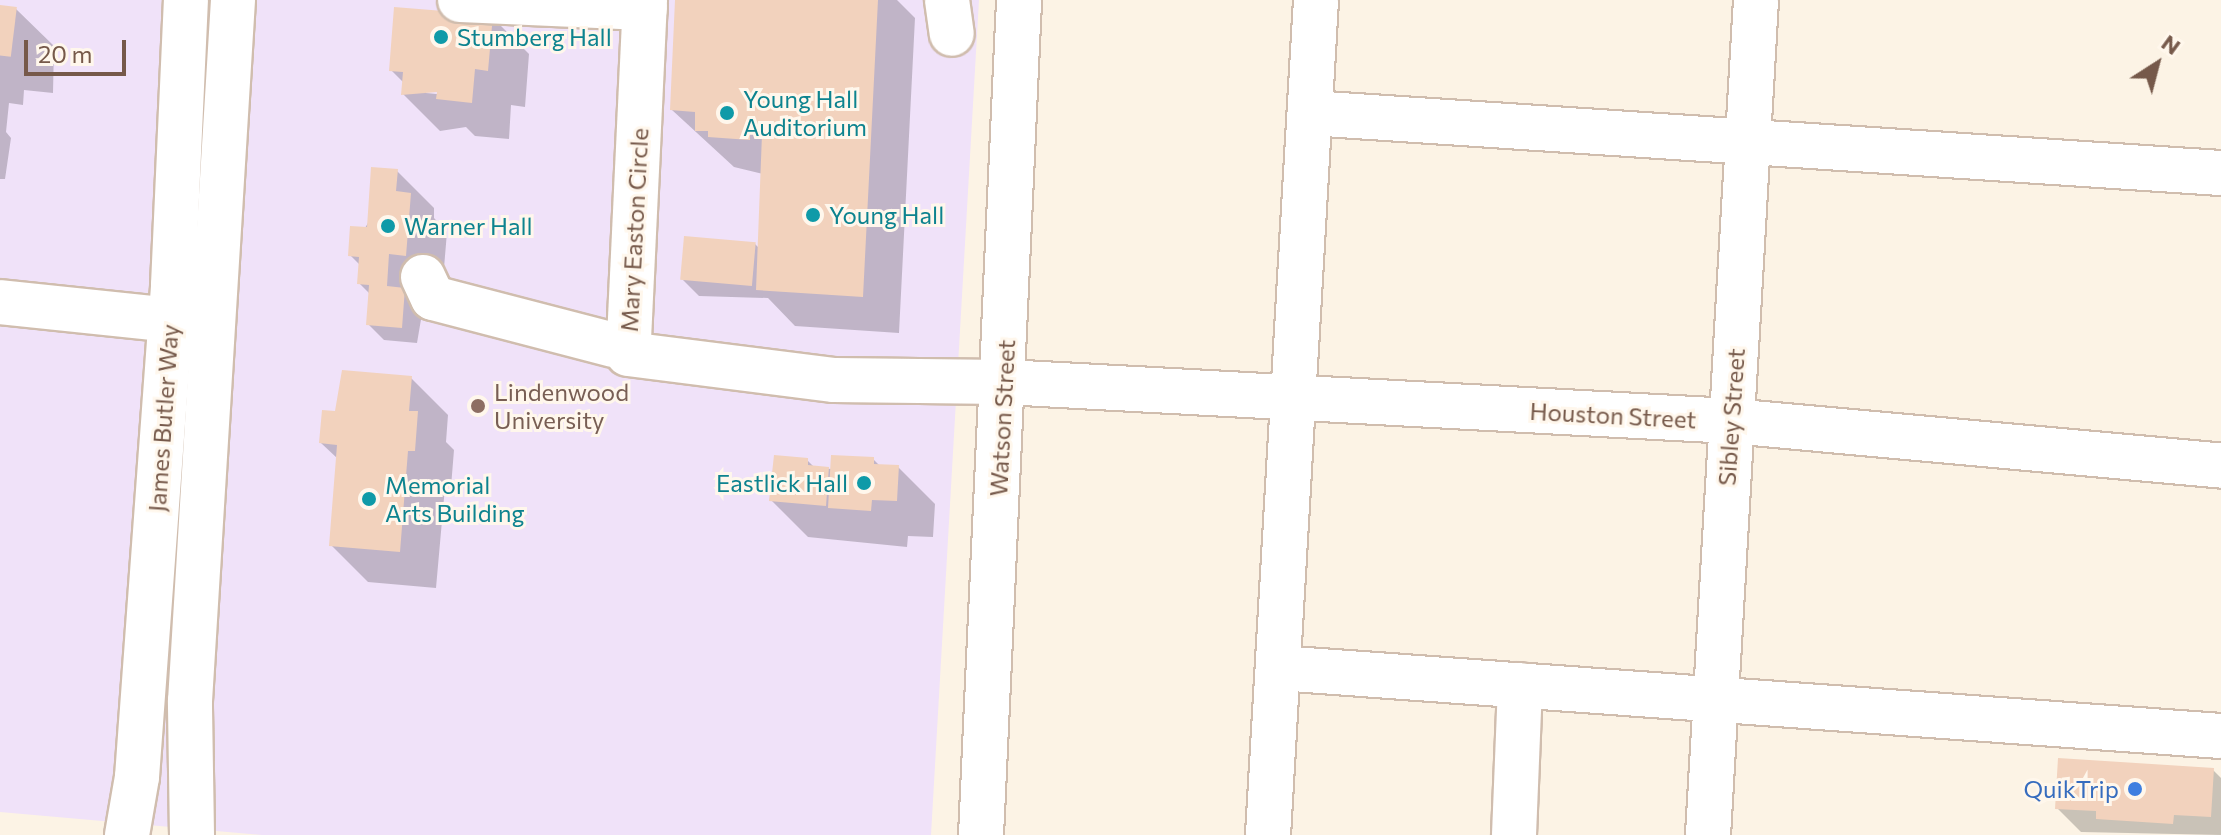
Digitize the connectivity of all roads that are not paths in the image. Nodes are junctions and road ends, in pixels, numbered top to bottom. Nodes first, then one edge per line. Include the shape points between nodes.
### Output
1 (186, 0) edge
2 (233, 0) edge
3 (460, 0) edge
4 (1019, 0) edge
5 (1316, 0) edge
6 (1756, 0) edge
7 (645, 4) edge
8 (1310, 113) junction
9 (1747, 146) junction
10 (2221, 173) edge
11 (423, 277) dead end
12 (0, 302) edge
13 (170, 320) junction
14 (613, 345) dead end
15 (876, 380) joint
16 (1004, 382) junction
17 (1297, 398) junction
18 (1731, 421) junction
19 (2221, 466) edge
20 (1279, 668) junction
21 (1520, 685) junction
22 (1713, 699) junction
23 (2221, 736) edge
24 (127, 835) edge
25 (192, 835) edge
26 (981, 835) edge
27 (1268, 835) edge
28 (1514, 835) edge
29 (1708, 835) edge

1 - 13 street, James Butler Way
2 - 25 street, James Butler Way via 190,701
3 - 7 street
4 - 16 street, Watson Street
5 - 8 street
6 - 9 street, Sibley Street
7 - 15 street, Mary Easton Circle via 628,354 834,380
8 - 9 street
8 - 17 street
9 - 10 street
9 - 18 street, Sibley Street
11 - 14 street via 433,298
12 - 13 street
13 - 24 street, James Butler Way via 137,777
15 - 16 street, Houston Street
16 - 17 street, Houston Street
16 - 26 street, Watson Street
17 - 18 street, Houston Street
17 - 20 street
18 - 19 street, Houston Street
18 - 22 street, Sibley Street
20 - 21 street
20 - 27 street
21 - 22 street
21 - 28 street
22 - 23 street
22 - 29 street, Sibley Street

